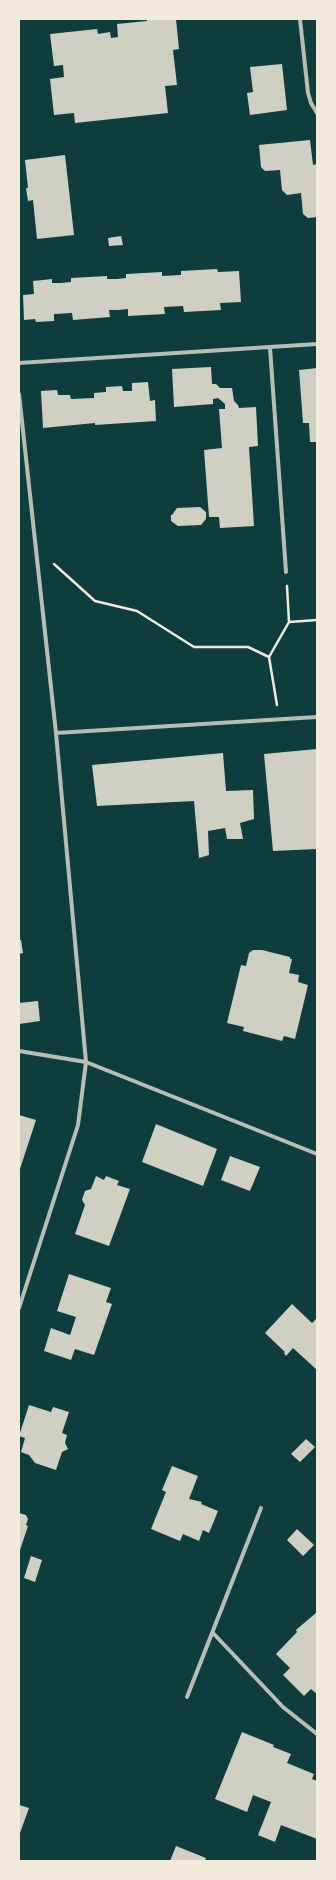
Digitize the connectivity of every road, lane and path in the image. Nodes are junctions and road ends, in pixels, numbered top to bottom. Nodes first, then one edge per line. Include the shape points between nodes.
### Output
1 (300, 19) edge
2 (317, 113) edge
3 (317, 344) edge
4 (270, 348) junction
5 (19, 362) edge
6 (19, 394) edge
7 (37, 549) junction
8 (286, 572) joint
9 (317, 620) edge
10 (289, 622) junction
11 (269, 657) junction
12 (317, 717) edge
13 (279, 719) junction
14 (56, 733) junction
15 (19, 1051) edge
16 (86, 1062) junction
17 (317, 1154) edge
18 (19, 1308) edge
19 (261, 1508) dead end
20 (213, 1633) junction
21 (187, 1697) dead end
22 (317, 1734) edge

1 - 2 street via 308,93
3 - 4 street
4 - 5 street
4 - 8 street
6 - 7 street
7 - 11 path via 95,601 137,611 194,647 248,647
7 - 14 street
8 - 10 path
9 - 10 path
10 - 11 path
11 - 13 path
12 - 13 street
13 - 14 street
14 - 16 street
15 - 16 street
16 - 17 street
16 - 18 street via 78,1125
19 - 20 street
20 - 21 street
20 - 22 street via 283,1707

